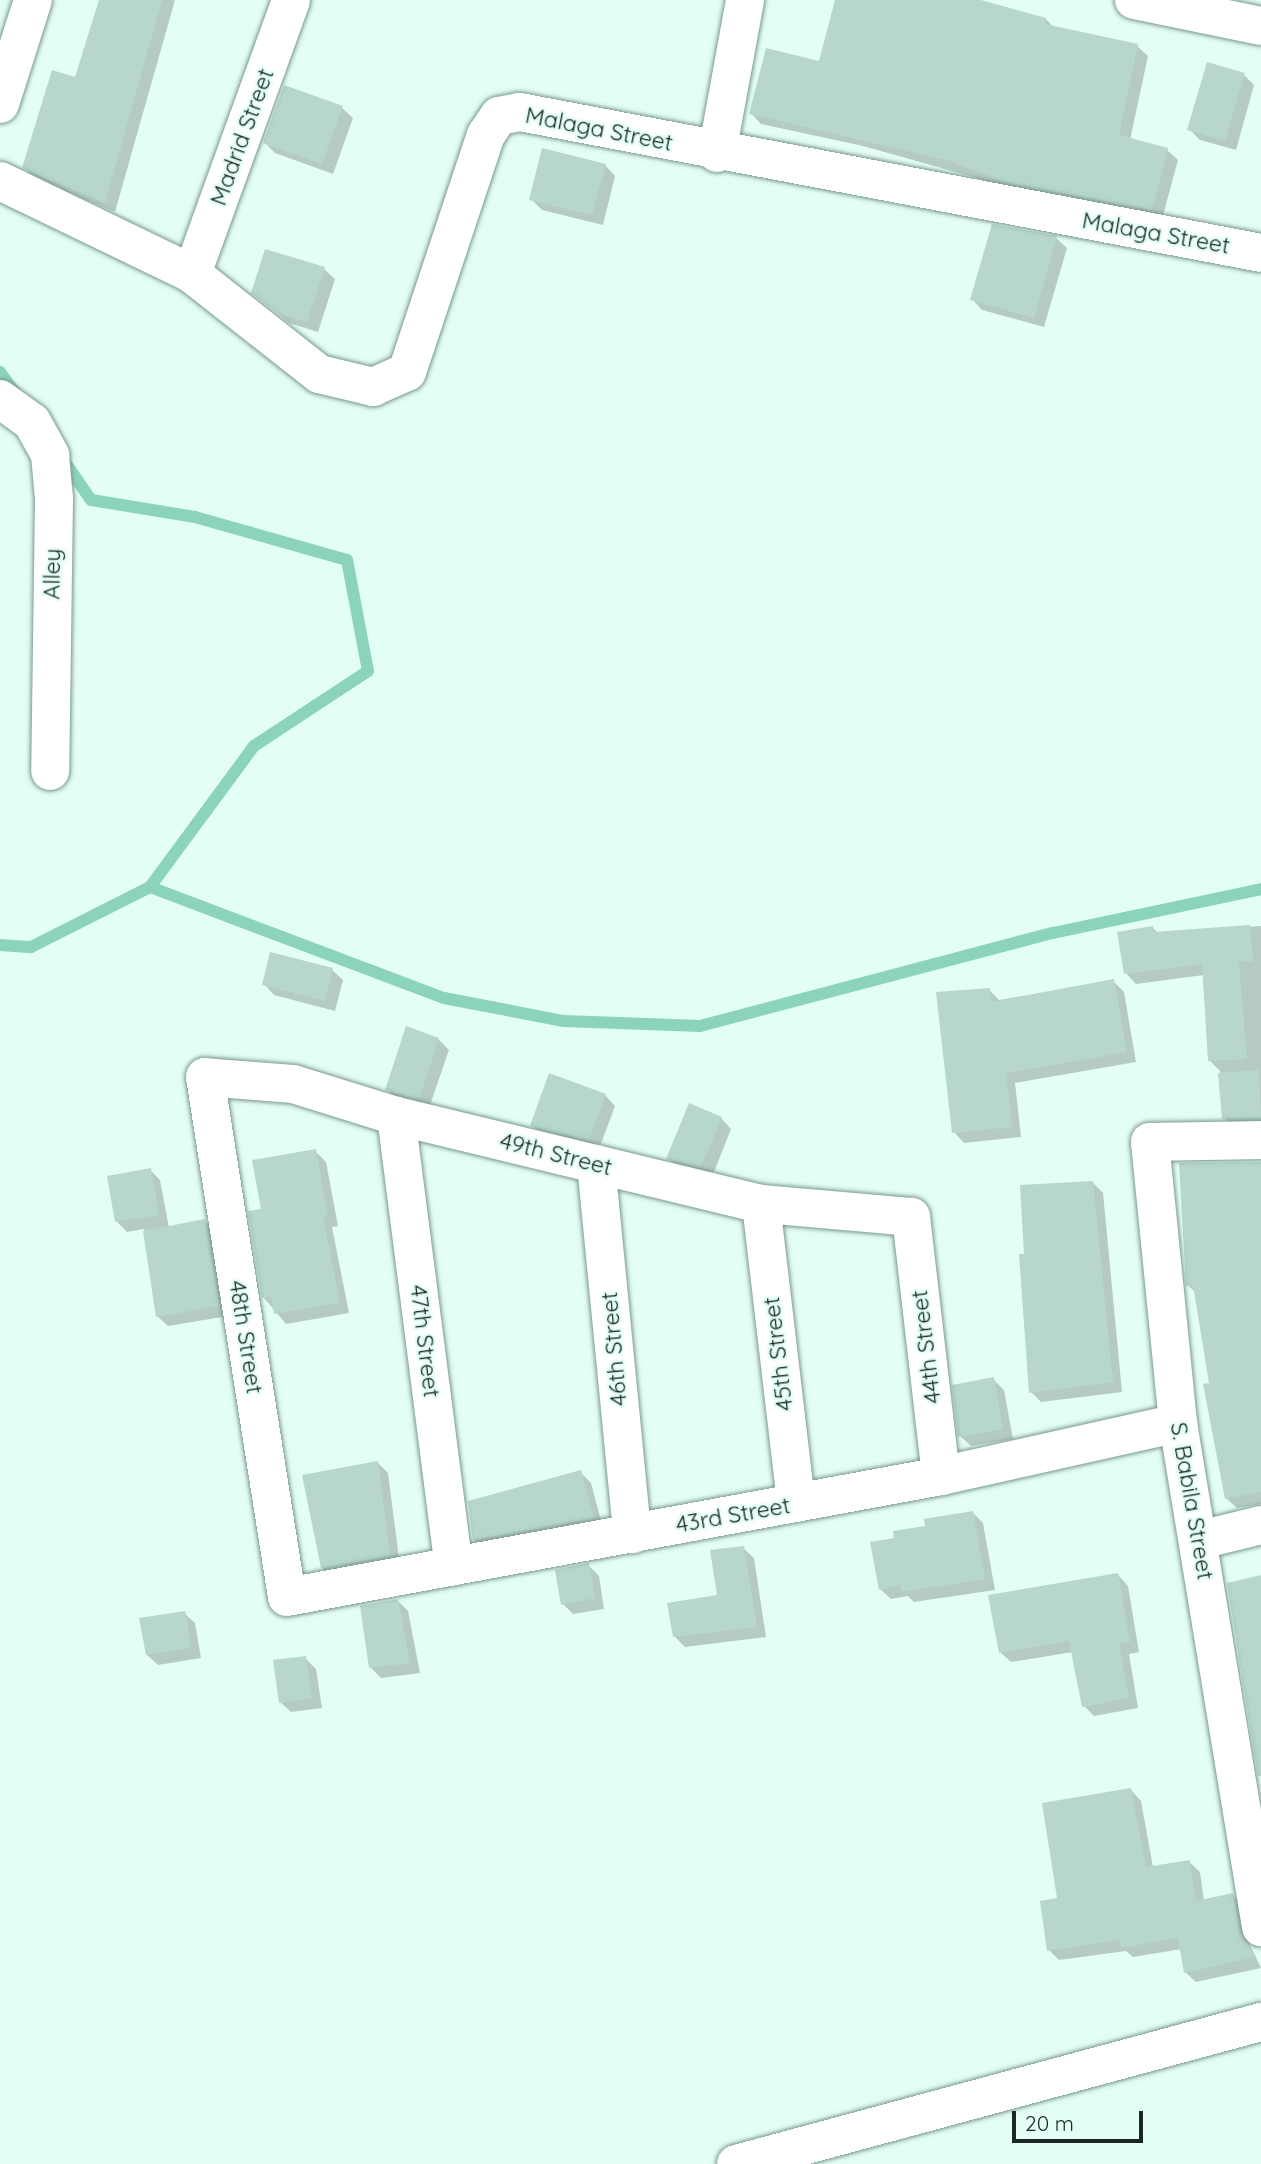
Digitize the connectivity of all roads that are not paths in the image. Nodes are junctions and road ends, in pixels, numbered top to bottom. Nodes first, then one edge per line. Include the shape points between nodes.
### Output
1 (33, 0) edge
2 (291, 0) edge
3 (745, 0) edge
4 (1135, 0) edge
5 (1261, 26) edge
6 (0, 104) edge
7 (717, 153) junction
8 (0, 181) edge
9 (1261, 253) edge
10 (192, 274) junction
11 (0, 399) edge
12 (50, 771) dead end
13 (205, 1077) joint
14 (396, 1116) junction
15 (1261, 1140) edge
16 (596, 1164) junction
17 (761, 1204) junction
18 (911, 1217) joint
19 (1178, 1423) junction
20 (941, 1476) junction
21 (796, 1503) junction
22 (1261, 1525) edge
23 (632, 1534) junction
24 (1200, 1540) junction
25 (454, 1566) junction
26 (287, 1597) joint
27 (1254, 1856) edge
28 (1261, 1927) edge
29 (1261, 2022) edge
30 (736, 2164) edge

1 - 6 street
2 - 10 street, Madrid Street
3 - 7 street
4 - 5 street
7 - 9 street, Malaga Street
7 - 10 street, Malaga Street via 520,112 499,116 486,135 407,372 373,387 320,374
8 - 10 street, Malaga Street
11 - 12 street, Alley via 32,422 50,455 54,499
13 - 14 street, 49th Street via 293,1084
13 - 26 street, 48th Street
14 - 16 street, 49th Street
14 - 25 street, 47th Street
15 - 19 street, S. Babila Street via 1150,1142
16 - 17 street, 49th Street
16 - 23 street, 46th Street
17 - 18 street, 49th Street
17 - 21 street, 45th Street
18 - 20 street, 44th Street
19 - 20 street, 43rd Street
19 - 24 street, S. Babila Street
20 - 21 street, 43rd Street
21 - 23 street, 43rd Street
22 - 24 street
23 - 25 street, 43rd Street
24 - 27 street, S. Babila Street
25 - 26 street, 43rd Street
27 - 28 street, S. Babila Street
29 - 30 street

